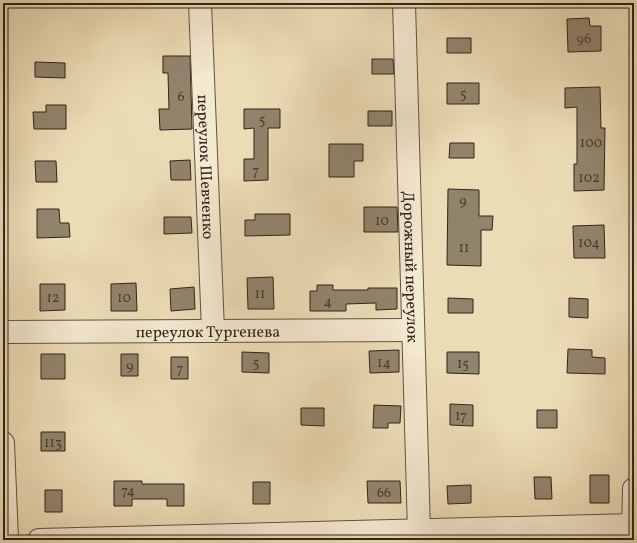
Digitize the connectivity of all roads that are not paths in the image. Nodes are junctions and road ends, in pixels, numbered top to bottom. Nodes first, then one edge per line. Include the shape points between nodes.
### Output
1 (200, 3) edge
2 (404, 3) edge
3 (413, 330) junction
4 (213, 331) junction
5 (3, 332) edge
6 (3, 443) edge
7 (634, 489) edge
8 (634, 525) edge
9 (418, 531) junction
10 (7, 540) edge
11 (40, 540) edge
12 (633, 540) edge

1 - 4 street, переулок Шевченко
2 - 3 street, Дорожный переулок
3 - 4 street, переулок Тургенева
3 - 9 street, Дорожный переулок
4 - 5 street, переулок Тургенева
6 - 10 street
7 - 8 street
8 - 9 street
8 - 12 street
9 - 11 street

